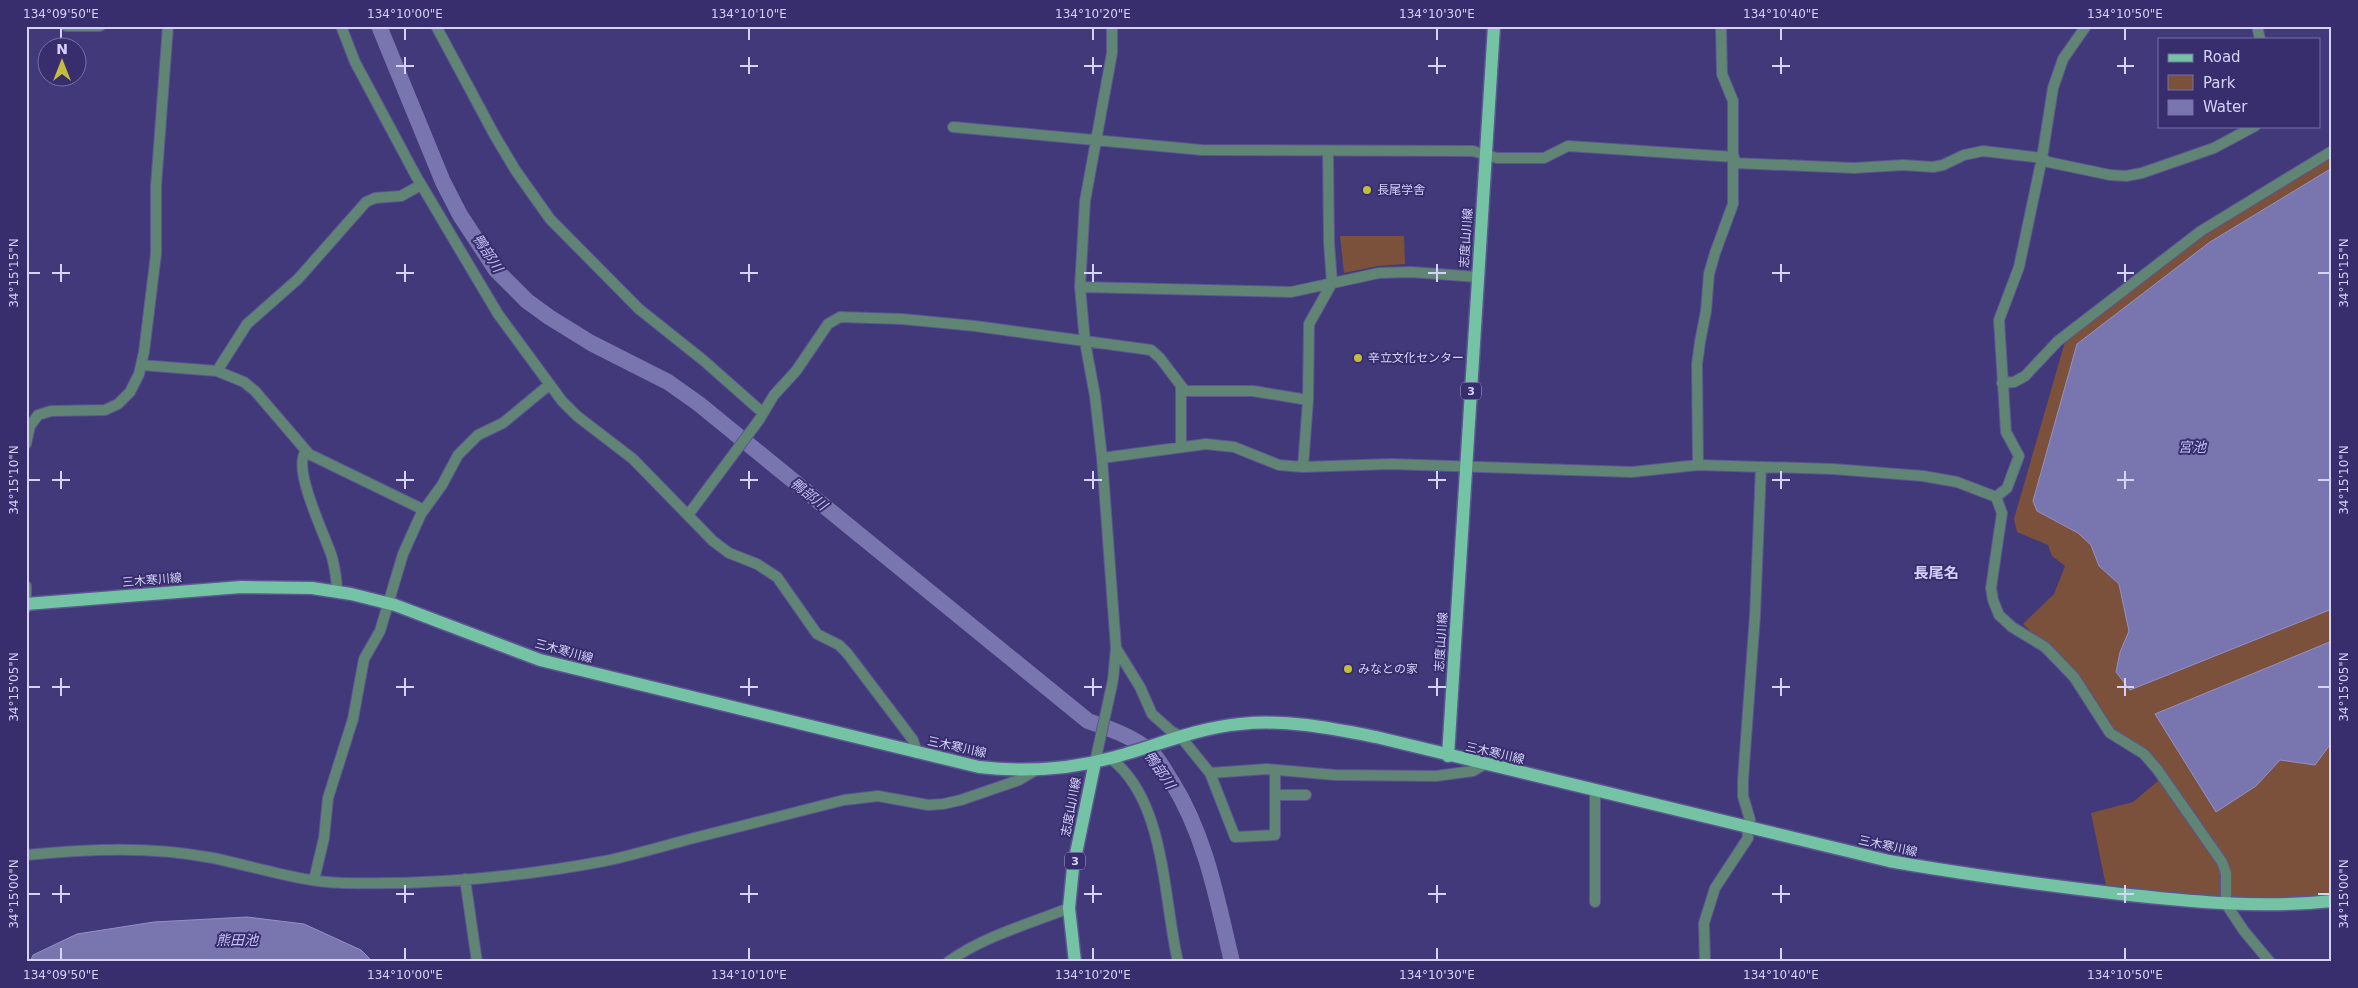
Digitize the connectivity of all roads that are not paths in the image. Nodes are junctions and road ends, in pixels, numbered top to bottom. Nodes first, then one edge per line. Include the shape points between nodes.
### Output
1 (66, 26) edge
2 (100, 26) edge
3 (168, 26) edge
4 (341, 26) edge
5 (436, 26) edge
6 (1112, 26) edge
7 (1494, 26) edge
8 (1721, 26) edge
9 (2086, 26) edge
10 (2256, 26) edge
11 (2260, 38) edge
12 (953, 128) dead end
13 (2251, 128) edge
14 (1096, 140) junction
15 (2332, 151) edge
16 (1328, 152) junction
17 (1485, 154) junction
18 (2042, 158) junction
19 (1734, 160) junction
20 (421, 185) junction
21 (1478, 277) junction
22 (1332, 283) junction
23 (1080, 287) junction
24 (1085, 342) junction
25 (141, 365) junction
26 (217, 372) junction
27 (2002, 383) junction
28 (549, 385) junction
29 (1181, 388) junction
30 (1308, 400) junction
31 (26, 413) edge
32 (38, 415) junction
33 (761, 417) junction
34 (26, 444) edge
35 (1181, 446) junction
36 (306, 451) junction
37 (1102, 458) junction
38 (1466, 465) junction
39 (1698, 465) junction
40 (1304, 467) junction
41 (1761, 467) junction
42 (1996, 497) junction
43 (424, 510) junction
44 (688, 515) junction
45 (26, 586) edge
46 (337, 592) junction
47 (387, 603) junction
48 (26, 604) edge
49 (26, 608) edge
50 (1116, 648) junction
51 (1178, 737) junction
52 (917, 753) junction
53 (1448, 756) junction
54 (1112, 758) junction
55 (1095, 762) junction
56 (1484, 764) junction
57 (1036, 770) junction
58 (1210, 773) junction
59 (1275, 776) dead end
60 (1595, 790) junction
61 (1275, 795) junction
62 (1306, 795) dead end
63 (1747, 828) junction
64 (26, 855) edge
65 (466, 879) junction
66 (314, 880) junction
67 (2332, 901) edge
68 (1595, 902) dead end
69 (2226, 904) junction
70 (1070, 908) junction
71 (477, 962) edge
72 (948, 962) edge
73 (1074, 962) edge
74 (1178, 962) edge
75 (1705, 962) edge
76 (2270, 962) edge

1 - 2 street
3 - 25 street via 156,186 156,254
4 - 20 street via 355,62
5 - 33 street via 499,143 550,219 639,309 703,360
6 - 14 street via 1112,54
7 - 17 main road, 志度山川線 / 3
8 - 19 street via 1722,74 1734,101
9 - 18 street via 2063,59 2053,88
10 - 11 street
12 - 14 street
13 - 18 street via 2214,148 2134,175 2110,175
14 - 16 street via 1202,150
14 - 23 street via 1085,201
15 - 27 street via 2201,231 2058,342 2025,376 2014,382
16 - 17 street via 1474,151
16 - 22 street
17 - 19 street via 1496,158 1544,158 1568,146
17 - 21 main road, 志度山川線 / 3
18 - 19 street via 1983,151 1933,167 1825,167
18 - 27 street via 2019,267 2000,320
19 - 39 street via 1733,204 1709,274 1697,364
20 - 26 street via 401,196 366,202 298,279 247,324
20 - 28 street via 498,314
21 - 22 street via 1379,273
21 - 38 main road, 志度山川線 / 3
22 - 23 street via 1291,292
22 - 30 street via 1309,324
23 - 24 street
24 - 29 street via 1151,350
24 - 33 street via 975,326 840,317 828,324
24 - 37 street via 1096,396
25 - 26 street
25 - 32 street via 130,392 118,404 104,410 51,411
26 - 36 street via 244,382 255,391
27 - 42 street via 2006,432 2019,456 2007,488
28 - 43 street via 503,423 478,435 458,454
28 - 44 street via 570,410 633,459
29 - 30 street via 1185,391 1253,391
29 - 35 street
30 - 40 street
31 - 32 street
32 - 34 street via 30,426
33 - 44 street
35 - 37 street
35 - 40 street via 1234,447 1279,465
36 - 43 street via 321,462
36 - 46 street via 302,461 306,488 332,557
37 - 50 street
38 - 39 street via 1632,472
38 - 40 street
38 - 53 main road, 志度山川線 / 3
39 - 41 street
41 - 42 street via 1923,476 1957,482
41 - 63 street via 1743,780 1743,796 1750,820
42 - 69 street via 2002,514 1991,588 2000,615 2012,627 2045,647 2074,677 2110,733 2144,754 2157,769 2222,862 2226,873
43 - 47 street via 403,554
44 - 52 street via 728,553 757,564 777,577 817,634 847,653 913,740
45 - 48 street
46 - 47 main road, 三木寒川線
46 - 48 main road, 三木寒川線 via 278,586 241,587
47 - 52 main road, 三木寒川線 via 540,660
47 - 66 street via 380,631 364,659 353,719 328,798 324,838
48 - 49 street
50 - 51 street via 1152,714
50 - 55 street via 1116,663
51 - 53 main road via 1240,724 1293,723 1376,737
51 - 54 main road
51 - 58 street
52 - 57 main road, 三木寒川線 via 979,767
53 - 56 main road, 三木寒川線
54 - 55 main road
54 - 74 street via 1143,796 1153,825
55 - 57 main road, 三木寒川線
55 - 70 main road, 志度山川線 / 3 via 1073,868
56 - 58 street via 1473,771 1436,776 1335,775 1267,769
56 - 60 main road, 三木寒川線
57 - 65 street via 1019,780 952,802 928,805 878,796 844,800 607,860
58 - 61 street via 1235,837 1276,835
59 - 61 street
60 - 63 main road, 三木寒川線
60 - 68 street
61 - 62 street
63 - 69 main road, 三木寒川線 via 1889,861 1984,877
63 - 75 street via 1748,838 1715,888 1704,923
64 - 66 street via 98,848 145,849 212,858
65 - 66 street via 372,884
65 - 71 street
67 - 69 main road, 三木寒川線
69 - 76 street
70 - 72 street via 985,941
70 - 73 main road, 志度山川線 / 3

